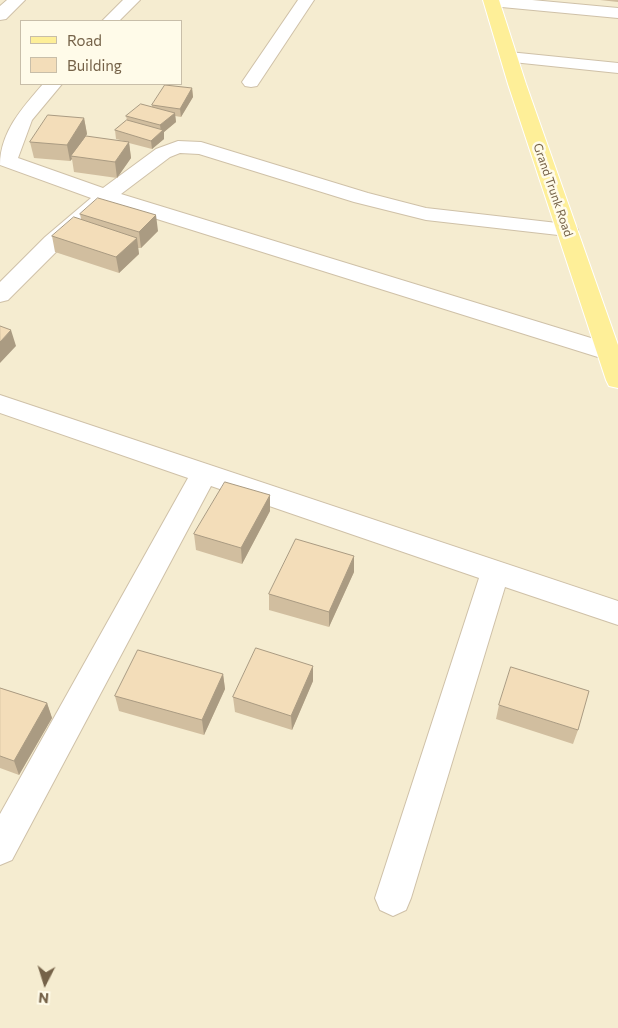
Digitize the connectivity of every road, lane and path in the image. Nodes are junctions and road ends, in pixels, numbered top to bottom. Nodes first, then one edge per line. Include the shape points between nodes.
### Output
1 (17, 0) edge
2 (132, 0) edge
3 (306, 0) edge
4 (491, 0) edge
5 (618, 13) edge
6 (0, 15) edge
7 (111, 20) edge
8 (509, 57) junction
9 (618, 68) edge
10 (251, 82) dead end
11 (52, 85) edge
12 (4, 159) edge
13 (105, 196) junction
14 (567, 230) junction
15 (0, 296) edge
16 (609, 352) junction
17 (618, 380) edge
18 (0, 404) edge
19 (204, 474) junction
20 (495, 572) junction
21 (618, 613) edge
22 (0, 848) edge
23 (394, 898) dead end

1 - 6 street
2 - 7 street
3 - 10 street
4 - 5 street
4 - 8 main road, Grand Trunk Road
8 - 9 street
8 - 14 main road, Grand Trunk Road
11 - 12 street via 23,119
12 - 13 street
13 - 14 street via 163,153 190,146 361,198 426,214
13 - 15 street via 53,242
13 - 16 street
14 - 16 main road, Grand Trunk Road
16 - 17 main road, Grand Trunk Road
18 - 19 street
19 - 20 street
19 - 22 street
20 - 21 street
20 - 23 street

